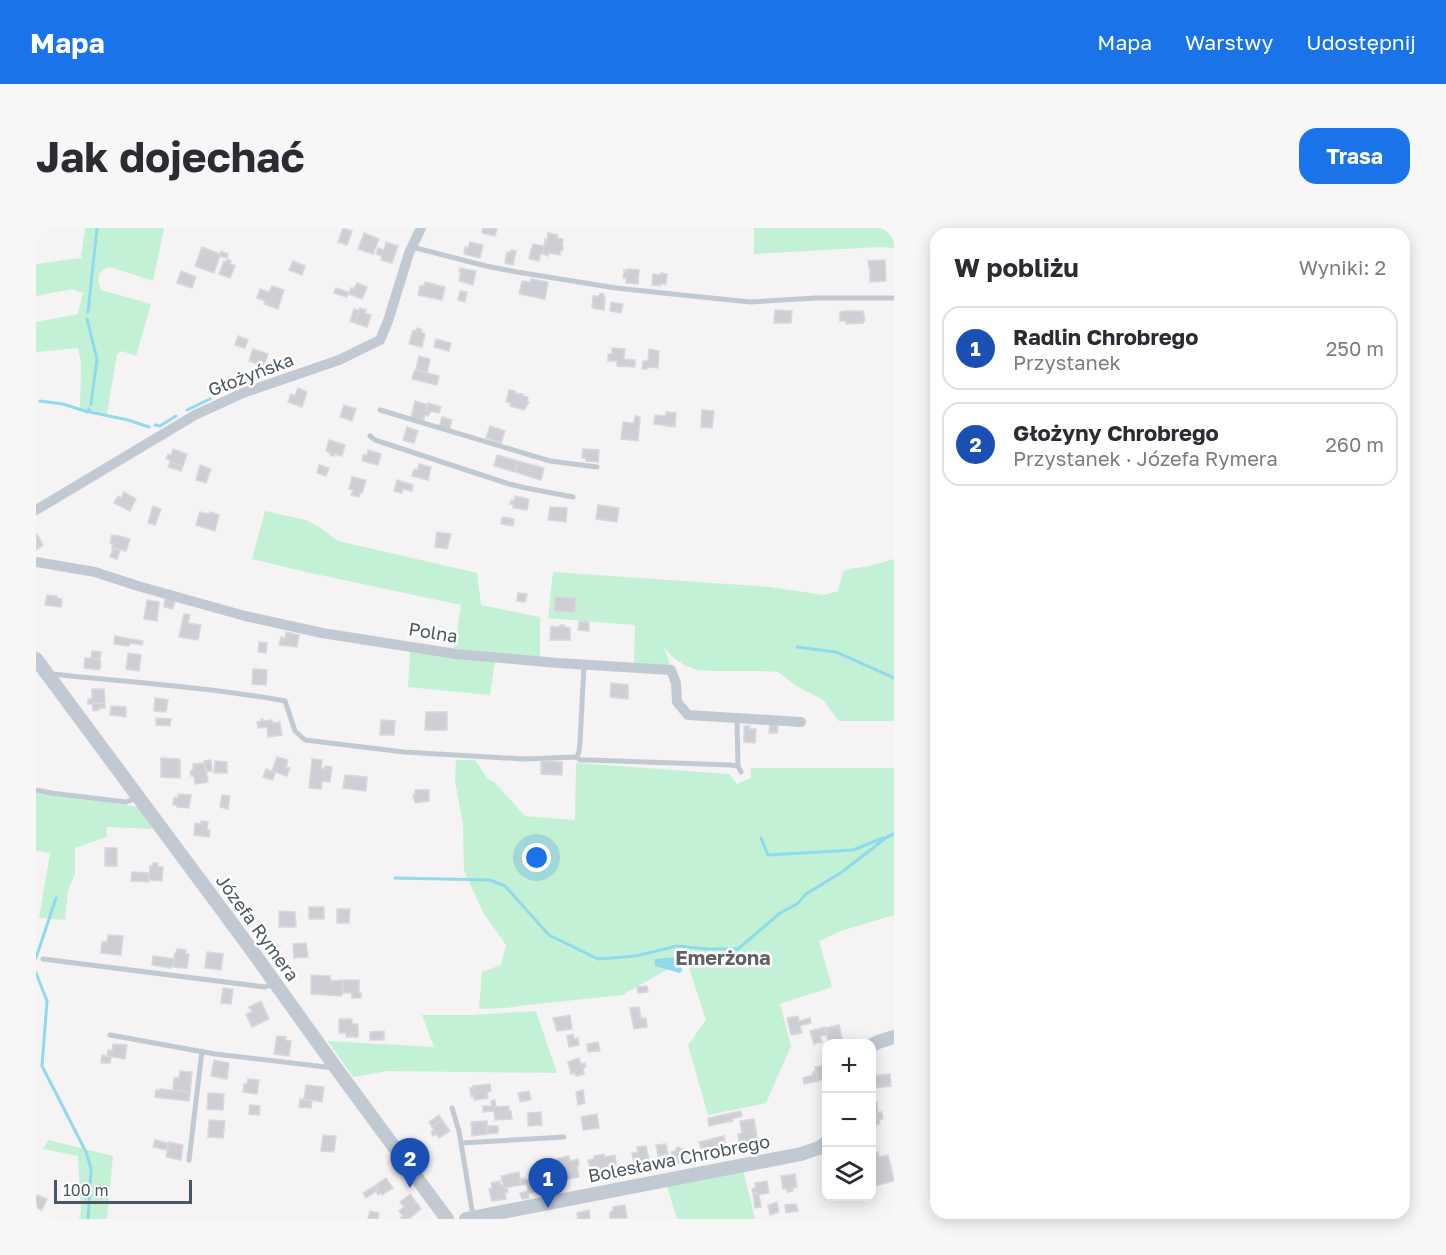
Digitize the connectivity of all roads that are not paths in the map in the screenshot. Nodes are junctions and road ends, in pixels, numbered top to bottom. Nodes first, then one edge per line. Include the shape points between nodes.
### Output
1 (421, 228) edge
2 (412, 247) junction
3 (894, 298) edge
4 (380, 411) dead end
5 (370, 436) dead end
6 (597, 467) dead end
7 (573, 497) dead end
8 (36, 510) edge
9 (36, 562) edge
10 (36, 659) edge
11 (584, 665) junction
12 (46, 673) junction
13 (737, 718) junction
14 (801, 722) dead end
15 (576, 757) junction
16 (36, 789) edge
17 (138, 797) junction
18 (43, 959) dead end
19 (275, 984) junction
20 (110, 1035) dead end
21 (894, 1036) edge
22 (876, 1042) edge
23 (202, 1051) junction
24 (336, 1068) junction
25 (452, 1108) dead end
26 (564, 1137) dead end
27 (461, 1143) junction
28 (822, 1146) edge
29 (189, 1160) dead end
30 (470, 1218) edge
31 (447, 1219) edge

1 - 2 street, Głożyńska
2 - 3 lane via 517,272 682,296 750,302
2 - 8 street, Głożyńska via 380,340 339,360 243,393 195,416
4 - 6 lane via 542,459
5 - 7 lane via 509,484
9 - 11 street, Polna via 94,572 234,613 322,633 456,654
10 - 12 street, Józefa Rymera
11 - 13 street, Polna via 671,670 677,702 688,715
11 - 15 lane
12 - 15 lane via 285,700 295,731 305,740 404,752 524,759
12 - 17 street, Józefa Rymera
13 - 14 street, Polna
13 - 15 lane via 739,769
16 - 17 lane via 126,802
17 - 19 street, Józefa Rymera
18 - 19 lane via 265,987
19 - 24 street, Józefa Rymera
20 - 23 lane
21 - 22 street
23 - 24 lane
23 - 29 lane
24 - 31 street, Józefa Rymera
25 - 27 lane
26 - 27 lane
27 - 30 lane
28 - 30 street, Bolesława Chrobrego via 801,1154

